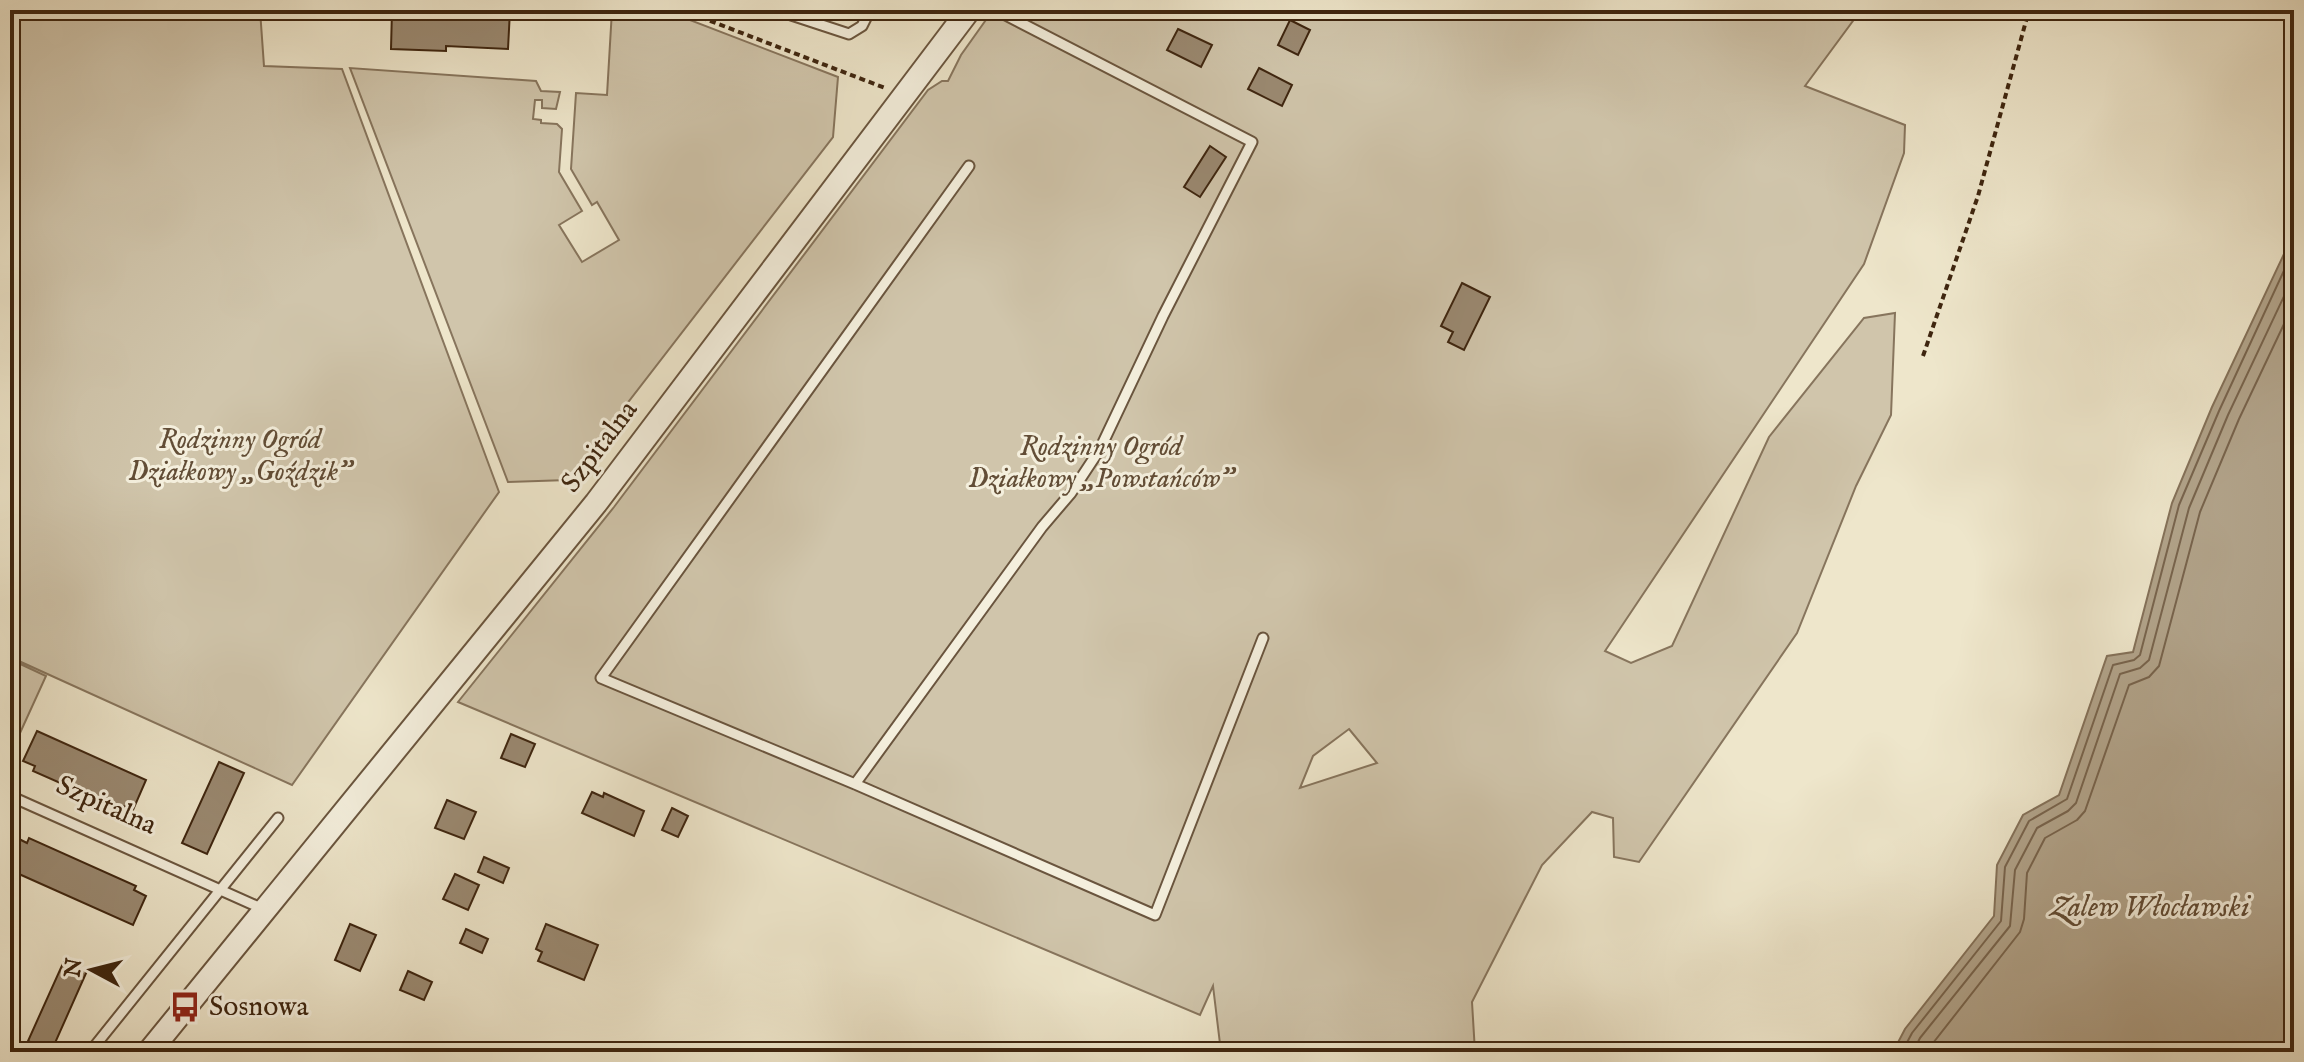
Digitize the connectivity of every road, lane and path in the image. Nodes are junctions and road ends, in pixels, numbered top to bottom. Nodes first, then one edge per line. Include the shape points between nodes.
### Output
1 (682, 10) edge
2 (776, 10) edge
3 (870, 10) edge
4 (969, 10) edge
5 (996, 10) edge
6 (2029, 10) edge
7 (891, 90) dead end
8 (969, 166) dead end
9 (1923, 356) dead end
10 (1263, 638) dead end
11 (855, 784) junction
12 (10, 796) edge
13 (278, 818) dead end
14 (218, 889) junction
15 (264, 910) junction
16 (94, 1047) dead end
17 (149, 1052) edge

1 - 7 path
2 - 3 lane via 849,34 862,26
4 - 15 street, Szpitalna via 596,503
5 - 11 lane via 1252,142 1100,449
6 - 9 path via 1978,196
8 - 11 lane via 601,678
10 - 11 lane via 1155,915
12 - 14 lane, Szpitalna
13 - 14 lane
14 - 15 lane, Szpitalna
14 - 16 lane
15 - 17 street, Szpitalna

